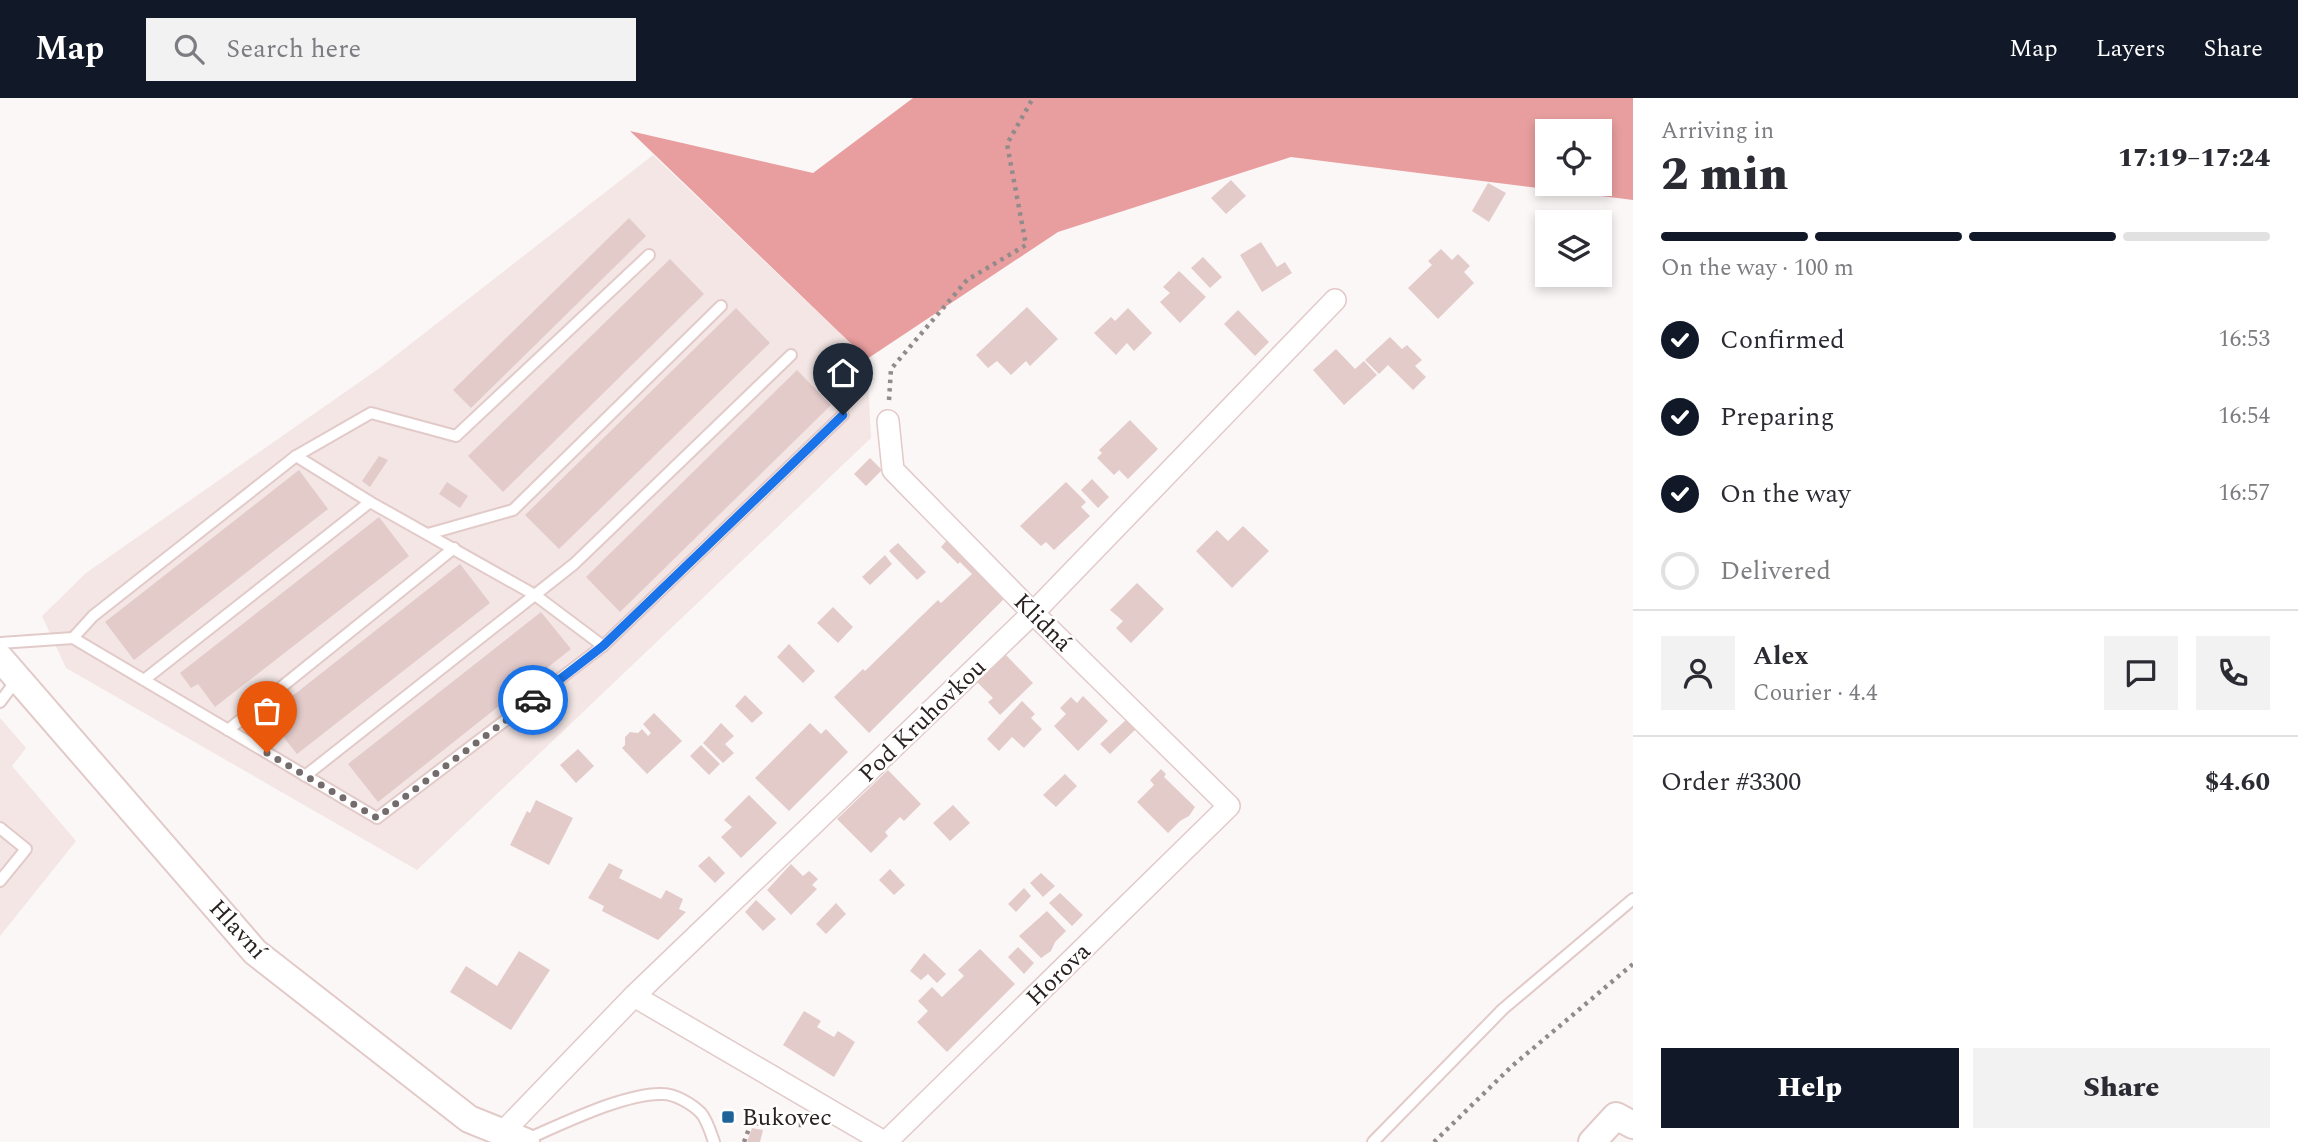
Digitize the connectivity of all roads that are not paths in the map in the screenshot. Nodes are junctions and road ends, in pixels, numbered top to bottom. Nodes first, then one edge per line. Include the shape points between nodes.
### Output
1 (649, 255) dead end
2 (1335, 300) dead end
3 (721, 306) dead end
4 (790, 355) dead end
5 (843, 415) dead end
6 (888, 421) road end
7 (296, 456) junction
8 (370, 502) junction
9 (428, 534) junction
10 (454, 548) junction
11 (535, 595) junction
12 (1033, 613) junction
13 (74, 638) junction
14 (0, 643) edge
15 (603, 646) junction
16 (0, 658) edge
17 (18, 678) junction
18 (144, 680) junction
19 (0, 702) edge
20 (228, 730) junction
21 (305, 776) junction
22 (1229, 806) joint
23 (0, 828) edge
24 (0, 881) edge
25 (1633, 899) edge
26 (634, 996) junction
27 (1624, 1120) edge
28 (517, 1139) edge
29 (714, 1142) edge
30 (885, 1142) edge
31 (1373, 1142) edge
32 (1592, 1142) edge

1 - 7 lane via 456,436 371,413
2 - 12 street, Pod Kruhovkou
3 - 9 lane via 513,510
4 - 11 lane via 574,565
5 - 15 lane
6 - 12 street, Klidná via 892,470
7 - 8 lane
7 - 13 lane via 93,616
8 - 9 lane
8 - 18 lane
9 - 10 lane
10 - 11 lane
10 - 20 lane
11 - 15 lane
11 - 21 lane
12 - 22 street, Klidná
12 - 26 street, Pod Kruhovkou
13 - 14 lane
13 - 18 lane
15 - 21 lane via 377,818
16 - 17 street, Hlavní
17 - 19 lane
17 - 28 street, Hlavní via 255,952 469,1119
18 - 20 lane
20 - 21 lane
22 - 30 street, Horova
23 - 24 lane via 26,849
25 - 31 lane via 1503,1009
26 - 28 street, Pod Kruhovkou
26 - 30 street
27 - 32 street
28 - 29 lane via 602,1108 664,1094 702,1114

